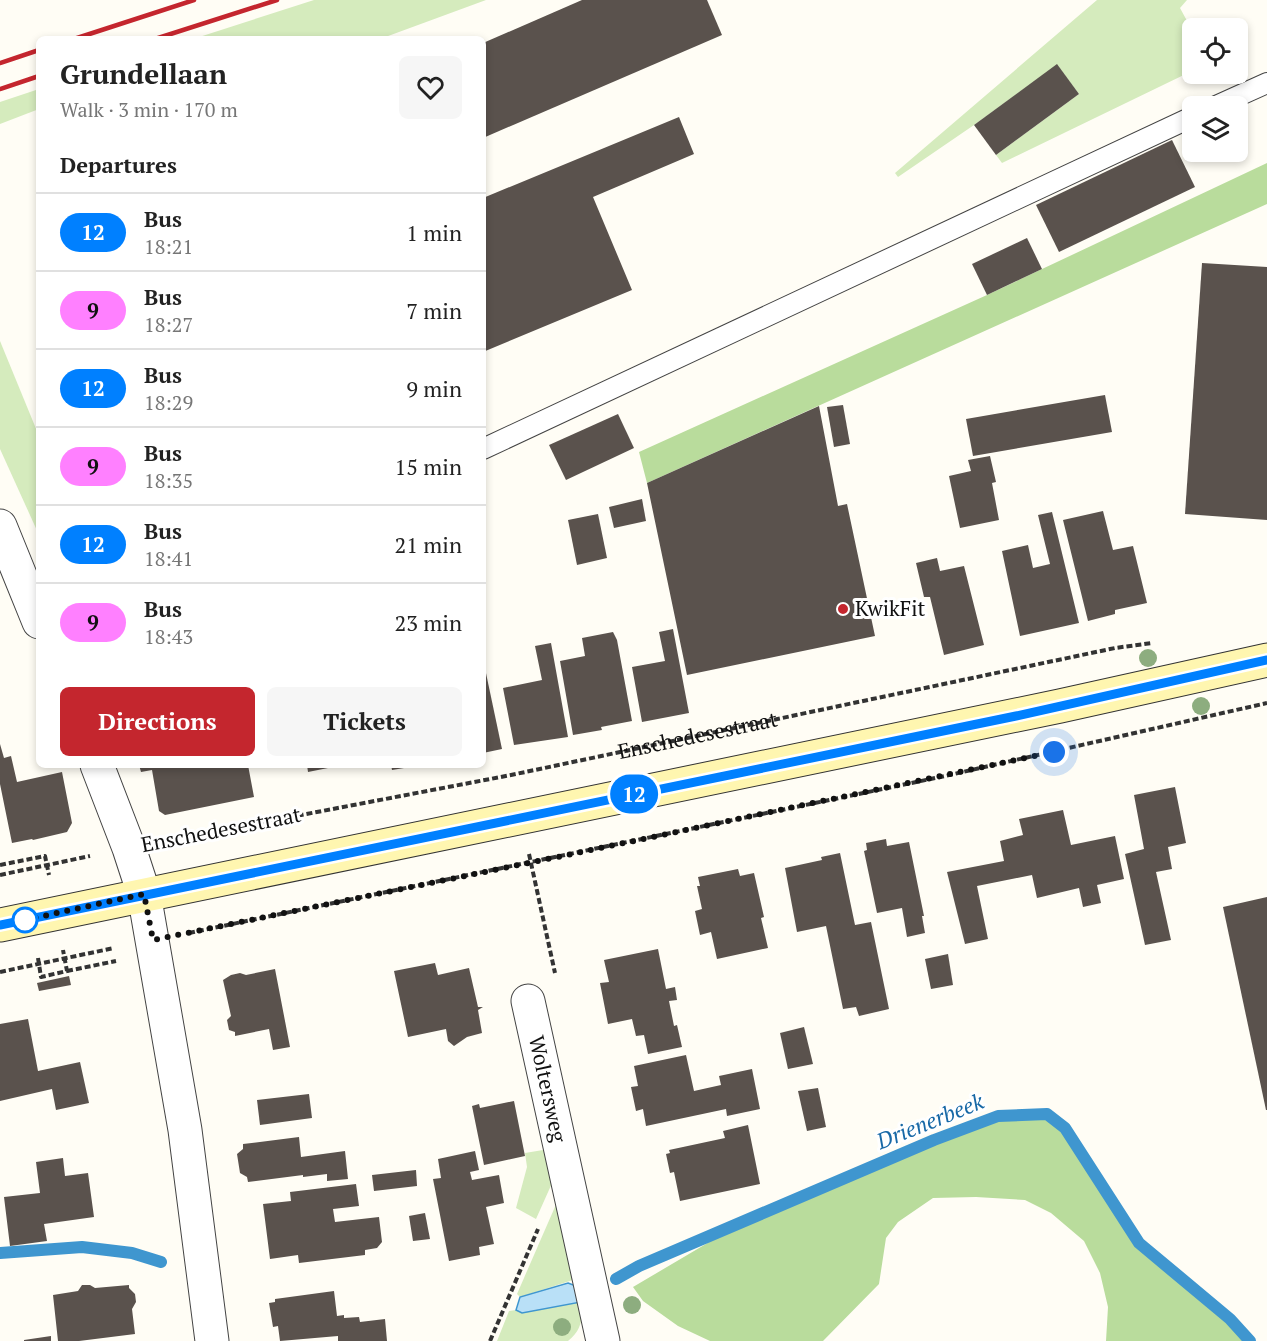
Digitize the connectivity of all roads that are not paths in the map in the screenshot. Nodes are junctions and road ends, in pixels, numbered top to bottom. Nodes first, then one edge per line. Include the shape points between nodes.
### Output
1 (1267, 83) edge
2 (1238, 96) edge
3 (1182, 122) edge
4 (486, 448) edge
5 (0, 526) edge
6 (36, 615) edge
7 (1267, 660) edge
8 (98, 768) edge
9 (144, 894) junction
10 (0, 925) edge
11 (528, 1001) road end
12 (212, 1341) edge
13 (603, 1341) edge

1 - 2 lane
3 - 4 lane
5 - 6 street
7 - 9 main road, Enschedesestraat via 1014,716
8 - 9 street
9 - 10 main road, Enschedesestraat
9 - 12 street via 185,1130
11 - 13 street, Woltersweg

